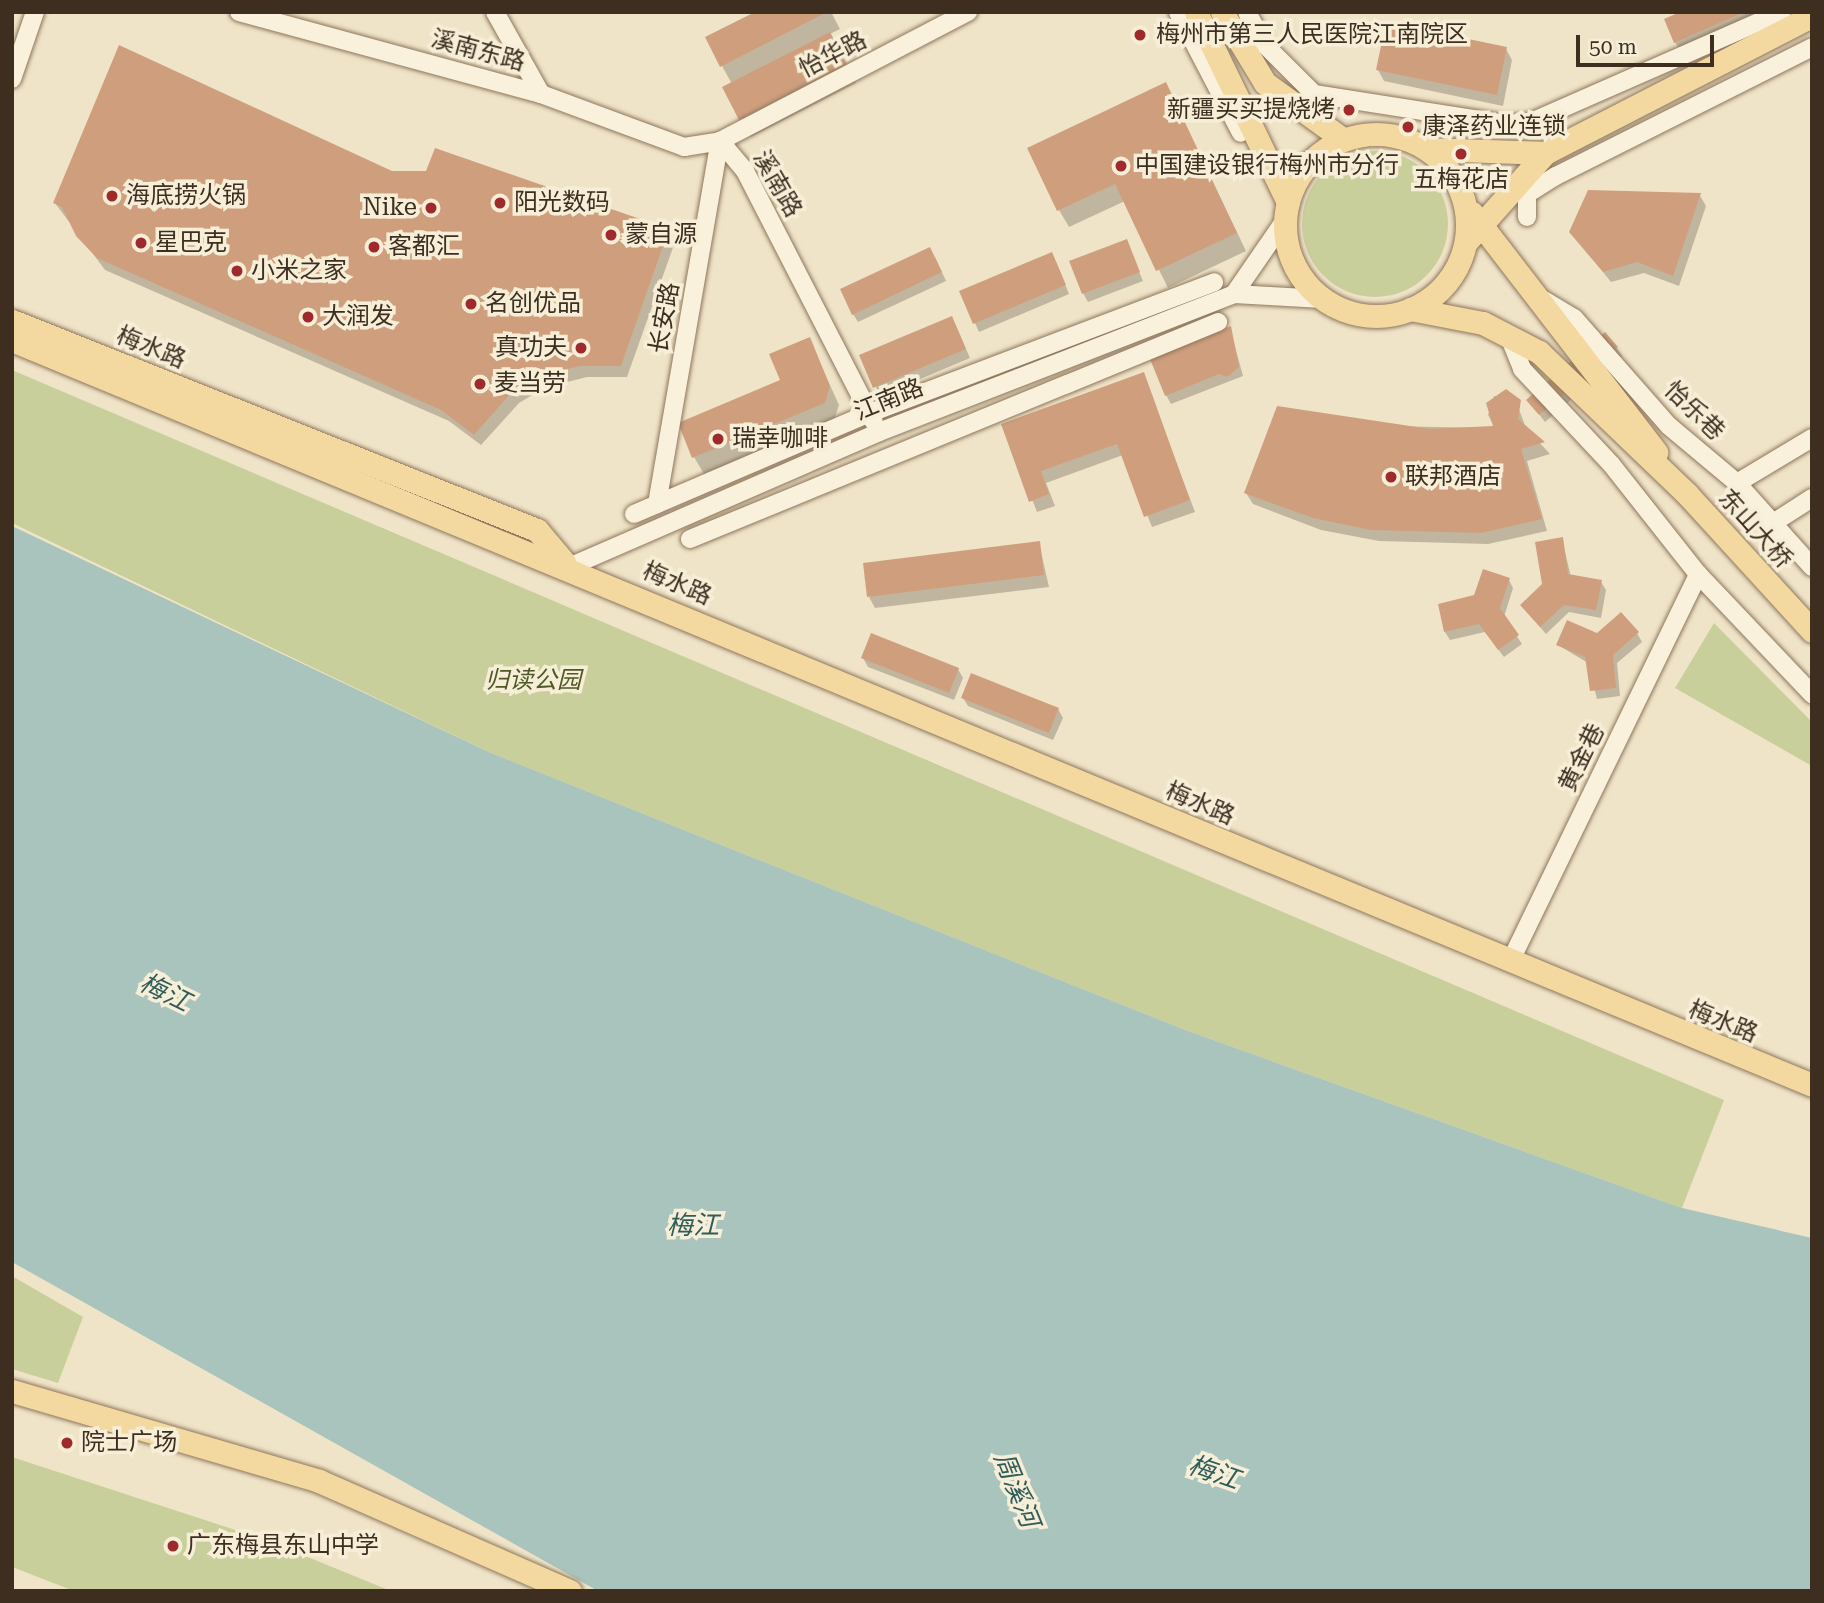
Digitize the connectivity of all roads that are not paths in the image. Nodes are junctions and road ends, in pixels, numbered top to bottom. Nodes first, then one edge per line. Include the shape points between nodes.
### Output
1 (35, 12) edge
2 (240, 12) edge
3 (495, 12) edge
4 (968, 12) edge
5 (1178, 12) edge
6 (1196, 12) edge
7 (1222, 12) edge
8 (1247, 12) edge
9 (1782, 12) edge
10 (1812, 16) edge
11 (1812, 47) edge
12 (12, 79) edge
13 (541, 94) junction
14 (1241, 133) dead end
15 (1343, 140) junction
16 (720, 141) junction
17 (1427, 149) junction
18 (1545, 153) junction
19 (1286, 211) junction
20 (1527, 217) dead end
21 (1474, 234) junction
22 (1214, 282) dead end
23 (1234, 294) junction
24 (1539, 298) junction
25 (1323, 299) junction
26 (1410, 309) junction
27 (12, 321) edge
28 (1218, 322) dead end
29 (1508, 334) junction
30 (12, 340) edge
31 (870, 413) junction
32 (879, 432) junction
33 (1812, 438) edge
34 (1737, 483) junction
35 (1687, 494) junction
36 (1812, 498) edge
37 (657, 504) junction
38 (634, 514) dead end
39 (1773, 523) junction
40 (690, 539) dead end
41 (569, 567) junction
42 (1812, 567) edge
43 (1698, 574) junction
44 (1812, 631) edge
45 (1812, 694) edge
46 (1510, 962) junction
47 (1809, 1087) edge
48 (12, 1391) edge
49 (570, 1591) edge

1 - 12 street
2 - 13 street, 溪南东路
3 - 13 street
4 - 16 street, 怡华路
5 - 14 street
6 - 19 main road
7 - 15 main road via 1265,83
8 - 9 street via 1264,44 1314,93 1505,124 1531,122
10 - 18 main road
11 - 20 street via 1556,176 1527,194
13 - 16 street, 溪南路 via 684,147
15 - 17 main road via 1396,136
15 - 19 main road via 1303,171
16 - 31 street, 溪南路 via 745,171
16 - 37 street, 长安路
17 - 18 main road
17 - 21 main road via 1452,173
18 - 21 main road
19 - 23 street
19 - 25 main road via 1290,256
21 - 24 main road
21 - 26 main road via 1441,289
22 - 31 street
23 - 25 street, 江南路
23 - 32 street, 江南路
24 - 34 street, 怡乐巷 via 1574,318 1669,426
24 - 35 main road
25 - 26 main road via 1356,314
26 - 29 main road
27 - 41 main road, 梅水路 via 537,530
28 - 40 street
29 - 35 main road via 1539,352
29 - 43 street via 1522,369 1611,464
30 - 41 main road, 梅水路
31 - 32 street, 溪南路
31 - 37 street
32 - 41 street, 江南路
33 - 34 street
34 - 39 street, 怡乐巷
35 - 44 main road, 东山大桥
36 - 39 street
37 - 38 street
39 - 42 street, 怡乐巷
41 - 46 main road, 梅水路
43 - 45 street
43 - 46 street, 黄金巷
46 - 47 main road, 梅水路
48 - 49 main road via 319,1481

